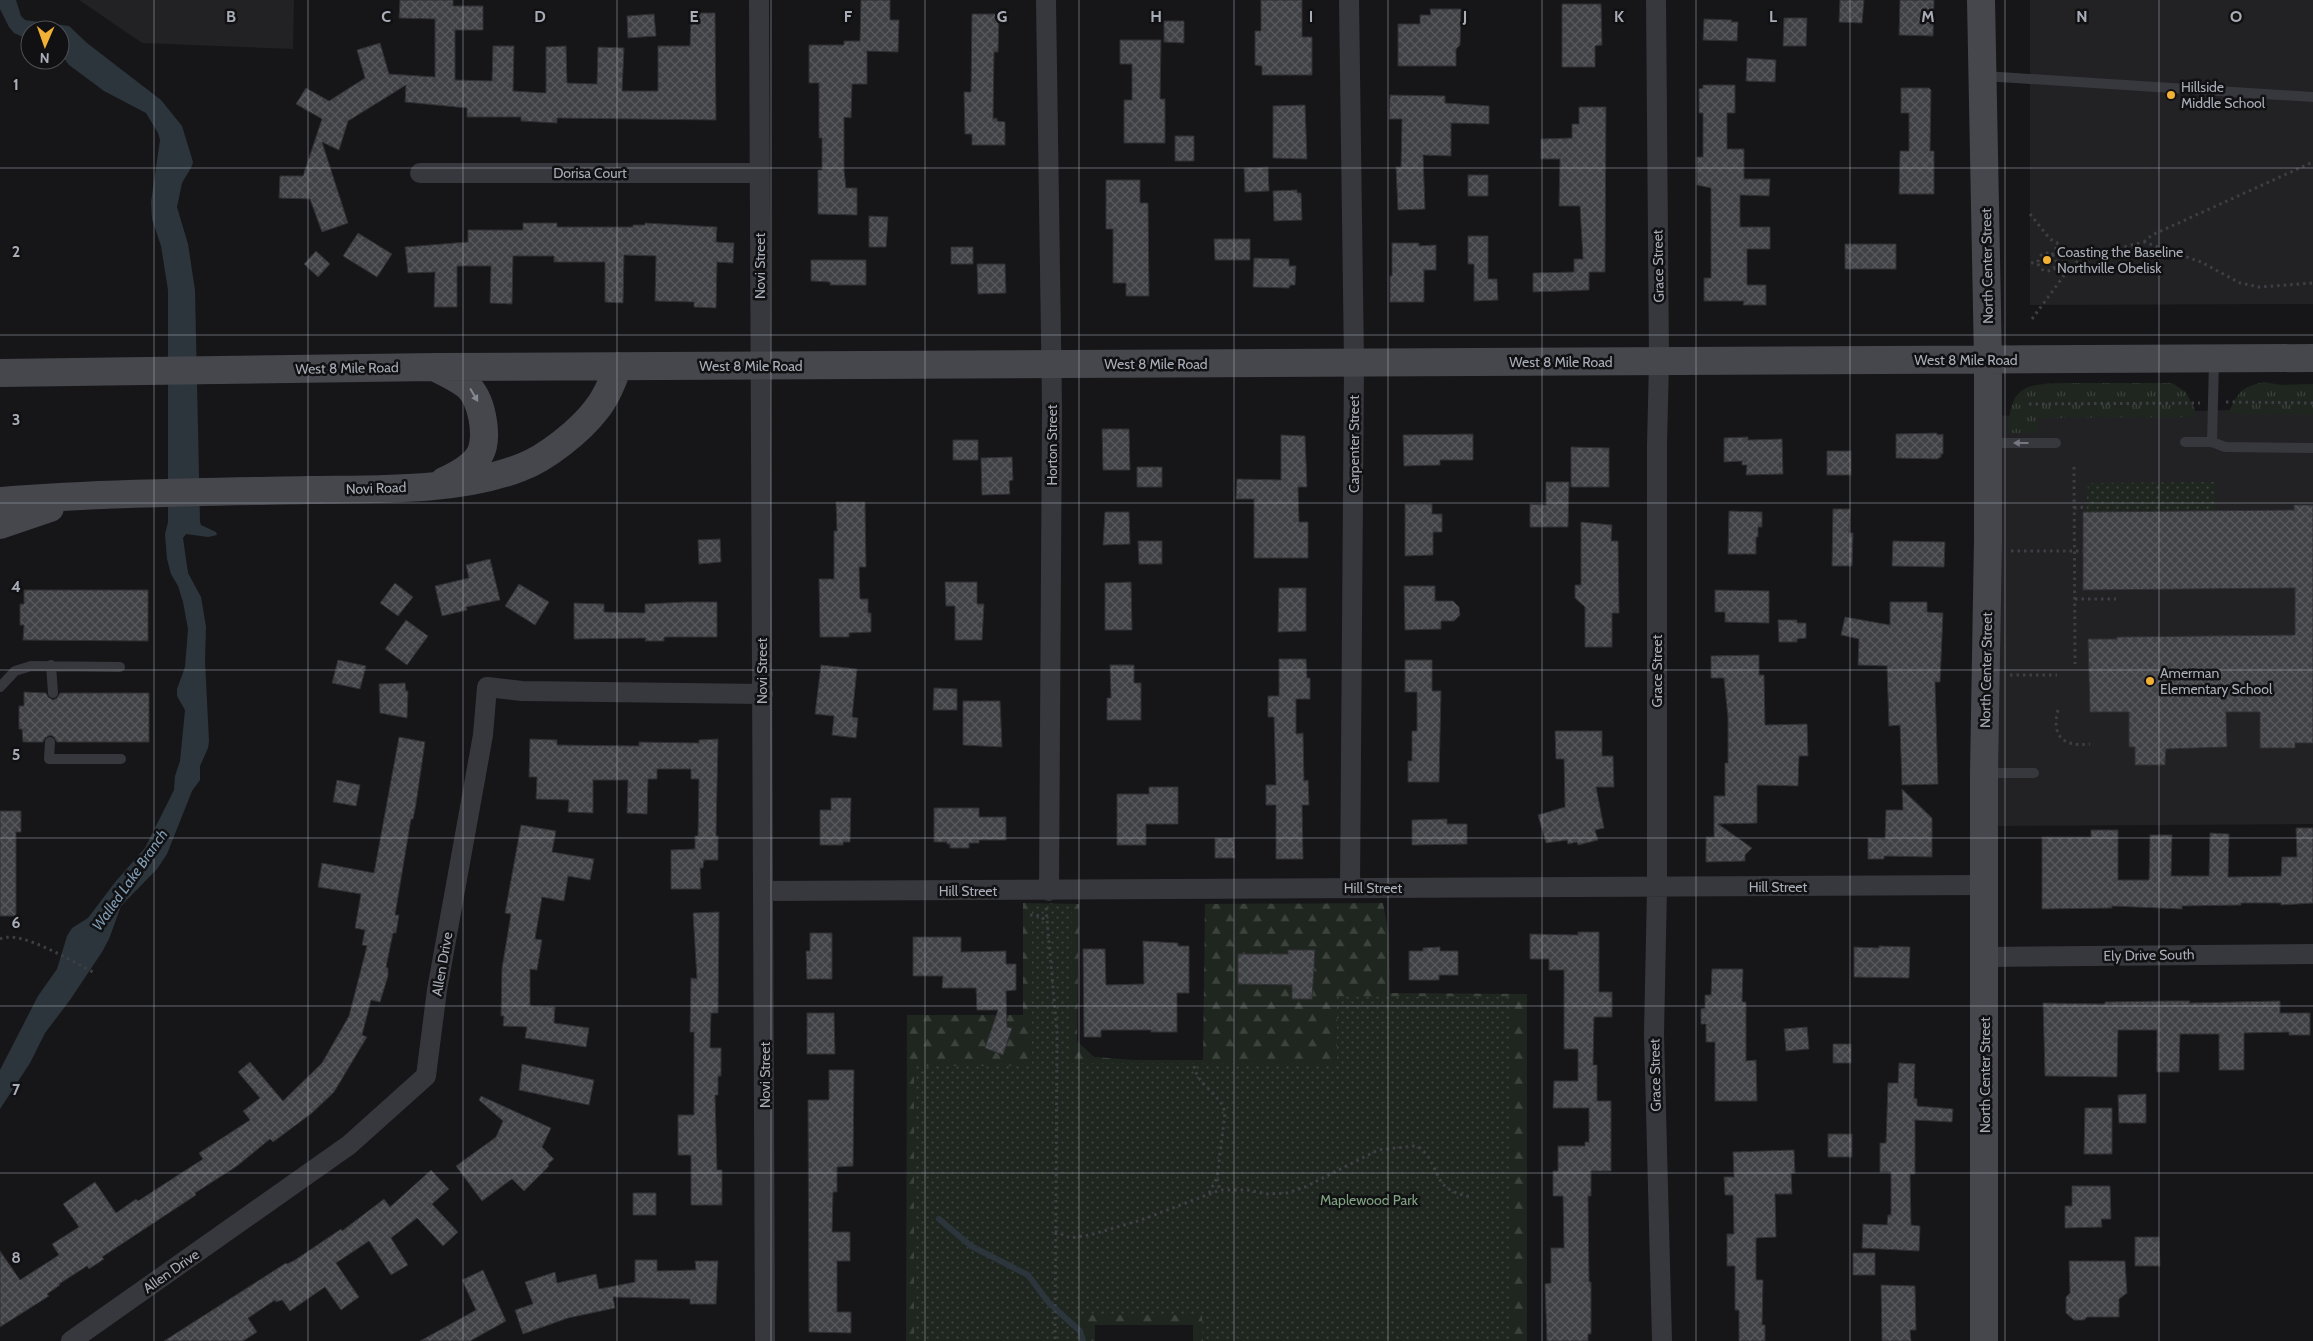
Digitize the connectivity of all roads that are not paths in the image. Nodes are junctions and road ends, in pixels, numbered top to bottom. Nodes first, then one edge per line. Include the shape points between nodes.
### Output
1 (759, 0) edge
2 (1046, 0) edge
3 (1349, 0) edge
4 (1656, 0) edge
5 (1981, 0) edge
6 (1983, 76) junction
7 (2313, 97) edge
8 (420, 173) dead end
9 (759, 173) junction
10 (2313, 358) edge
11 (2214, 359) junction
12 (1988, 360) junction
13 (1659, 361) junction
14 (1354, 363) junction
15 (1052, 365) junction
16 (618, 366) junction
17 (760, 366) junction
18 (435, 367) junction
19 (0, 373) edge
20 (2185, 442) dead end
21 (2212, 442) junction
22 (1987, 443) junction
23 (2056, 443) dead end
24 (2313, 448) edge
25 (435, 485) junction
26 (84, 497) junction
27 (0, 502) edge
28 (0, 525) edge
29 (52, 665) junction
30 (120, 667) dead end
31 (0, 687) edge
32 (53, 693) dead end
33 (763, 694) junction
34 (50, 742) dead end
35 (121, 759) dead end
36 (1984, 773) junction
37 (2034, 773) dead end
38 (1983, 885) junction
39 (1350, 888) junction
40 (1657, 888) junction
41 (1050, 890) junction
42 (763, 891) junction
43 (2313, 954) edge
44 (1984, 957) junction
45 (71, 1341) edge
46 (765, 1341) edge
47 (1662, 1341) edge
48 (1984, 1341) edge

1 - 9 street, Novi Street
2 - 15 street, Horton Street
3 - 14 street, Carpenter Street
4 - 13 street, Grace Street
5 - 6 main road, North Center Street
6 - 7 lane
6 - 12 main road, North Center Street
8 - 9 street, Dorisa Court
9 - 17 street, Novi Street
10 - 11 main road, West 8 Mile Road
11 - 12 main road, West 8 Mile Road
11 - 21 lane
12 - 13 main road, West 8 Mile Road
12 - 22 main road, North Center Street
13 - 14 main road, West 8 Mile Road
13 - 40 street, Grace Street
14 - 15 main road, West 8 Mile Road
14 - 39 street, Carpenter Street
15 - 17 main road, West 8 Mile Road
15 - 41 street, Horton Street
16 - 17 main road, West 8 Mile Road
16 - 18 main road, West 8 Mile Road
16 - 25 main road, Novi Road via 597,410 558,446 516,470 492,477
17 - 33 street, Novi Street
18 - 19 main road, West 8 Mile Road
18 -> 25 main road via 468,386 481,407 484,430 480,453 464,470
20 - 21 lane
21 - 24 lane via 2225,447
23 -> 22 lane
22 - 36 main road, North Center Street
25 - 26 main road, Novi Road
26 - 27 main road, Novi Road
26 - 28 main road, Novi Road
29 - 30 lane
29 - 31 lane via 22,668 8,676
29 - 32 lane
33 - 42 street, Novi Street
33 - 45 street, Allen Drive via 522,691 487,687 483,735 437,990 426,1076 349,1145
34 - 35 lane via 50,759
36 - 37 lane
36 - 38 main road, North Center Street
38 - 40 street, Hill Street
38 - 44 main road, North Center Street
39 - 40 street, Hill Street
39 - 41 street, Hill Street
40 - 47 street, Grace Street via 1654,1034
41 - 42 street, Hill Street
42 - 46 street, Novi Street
43 - 44 street, Ely Drive South
44 - 48 main road, North Center Street

